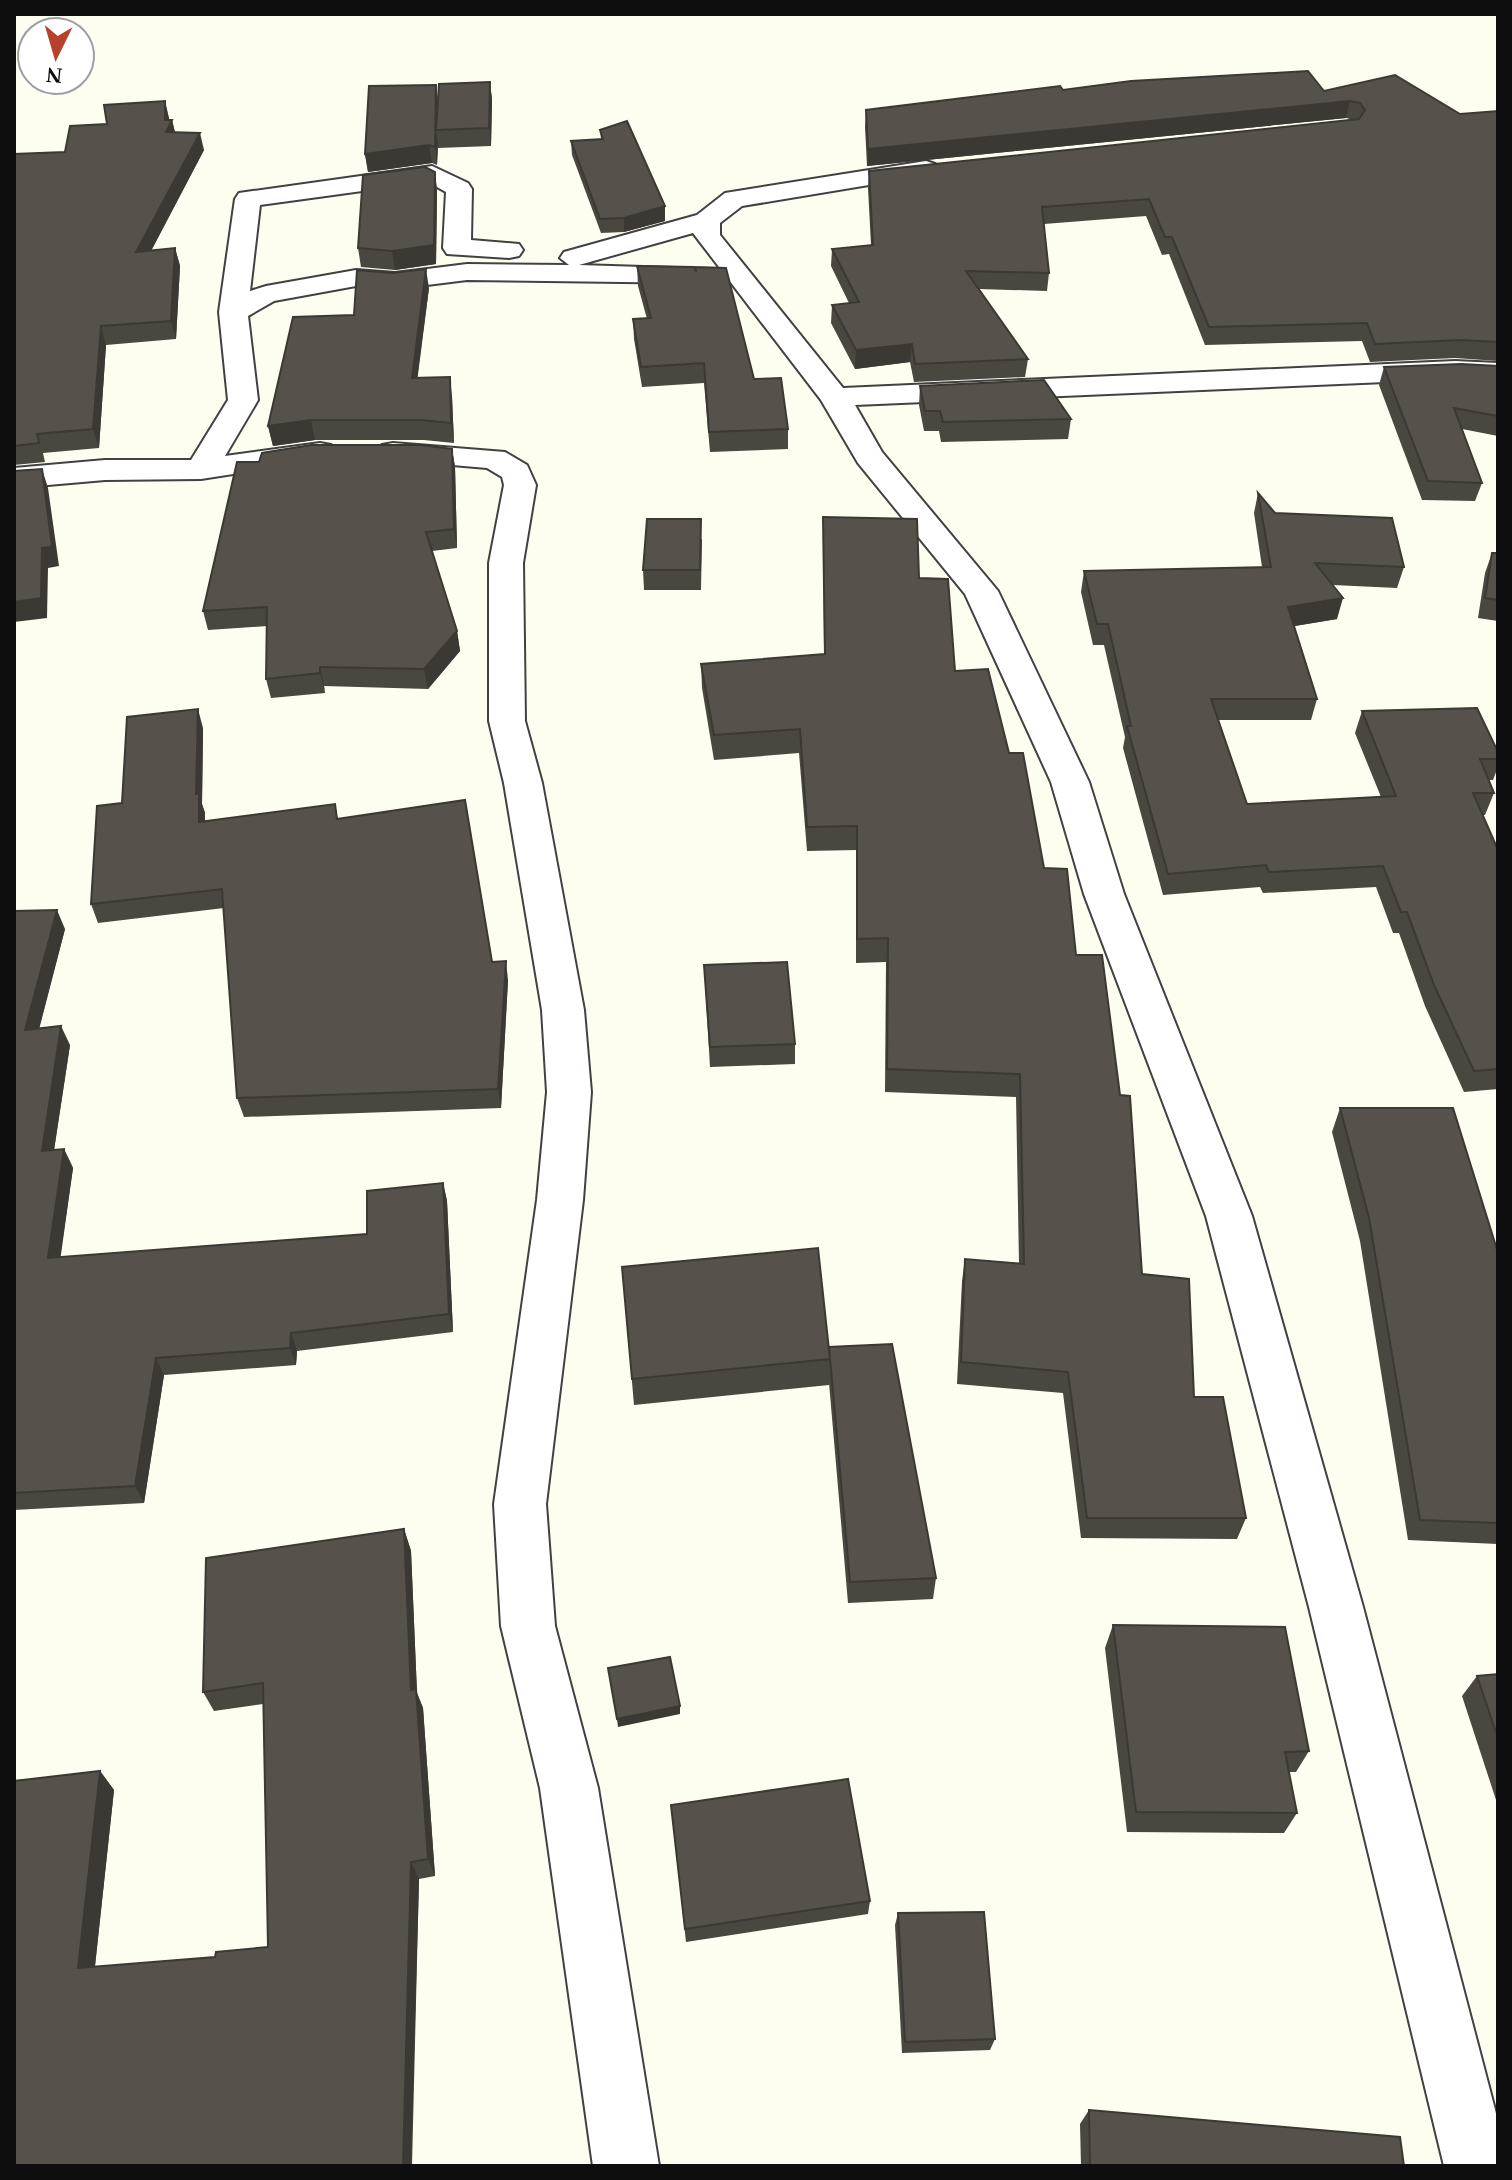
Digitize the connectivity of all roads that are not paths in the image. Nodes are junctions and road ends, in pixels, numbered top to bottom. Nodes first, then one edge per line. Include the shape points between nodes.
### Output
1 (963, 165) edge
2 (706, 221) junction
3 (574, 267) junction
4 (736, 276) junction
5 (233, 312) junction
6 (1498, 372) edge
7 (835, 397) junction
8 (201, 469) junction
9 (14, 478) edge
10 (626, 2166) edge
11 (1477, 2166) edge

1 - 2 street via 734,199
2 - 3 street
2 - 4 street via 707,236
3 - 4 street
3 - 5 street via 310,284 266,294
3 - 5 street via 538,251 457,248 459,189 432,174 248,199
4 - 7 street
5 - 8 street via 243,400
6 - 7 street
7 - 11 street via 869,456 981,591 1070,782 1104,894 1229,1216 1336,1607
8 - 9 street
8 - 10 street via 315,452 424,452 494,459 516,472 520,485 506,563 507,721 563,1010 569,1092 520,1504 528,1626 569,1788

